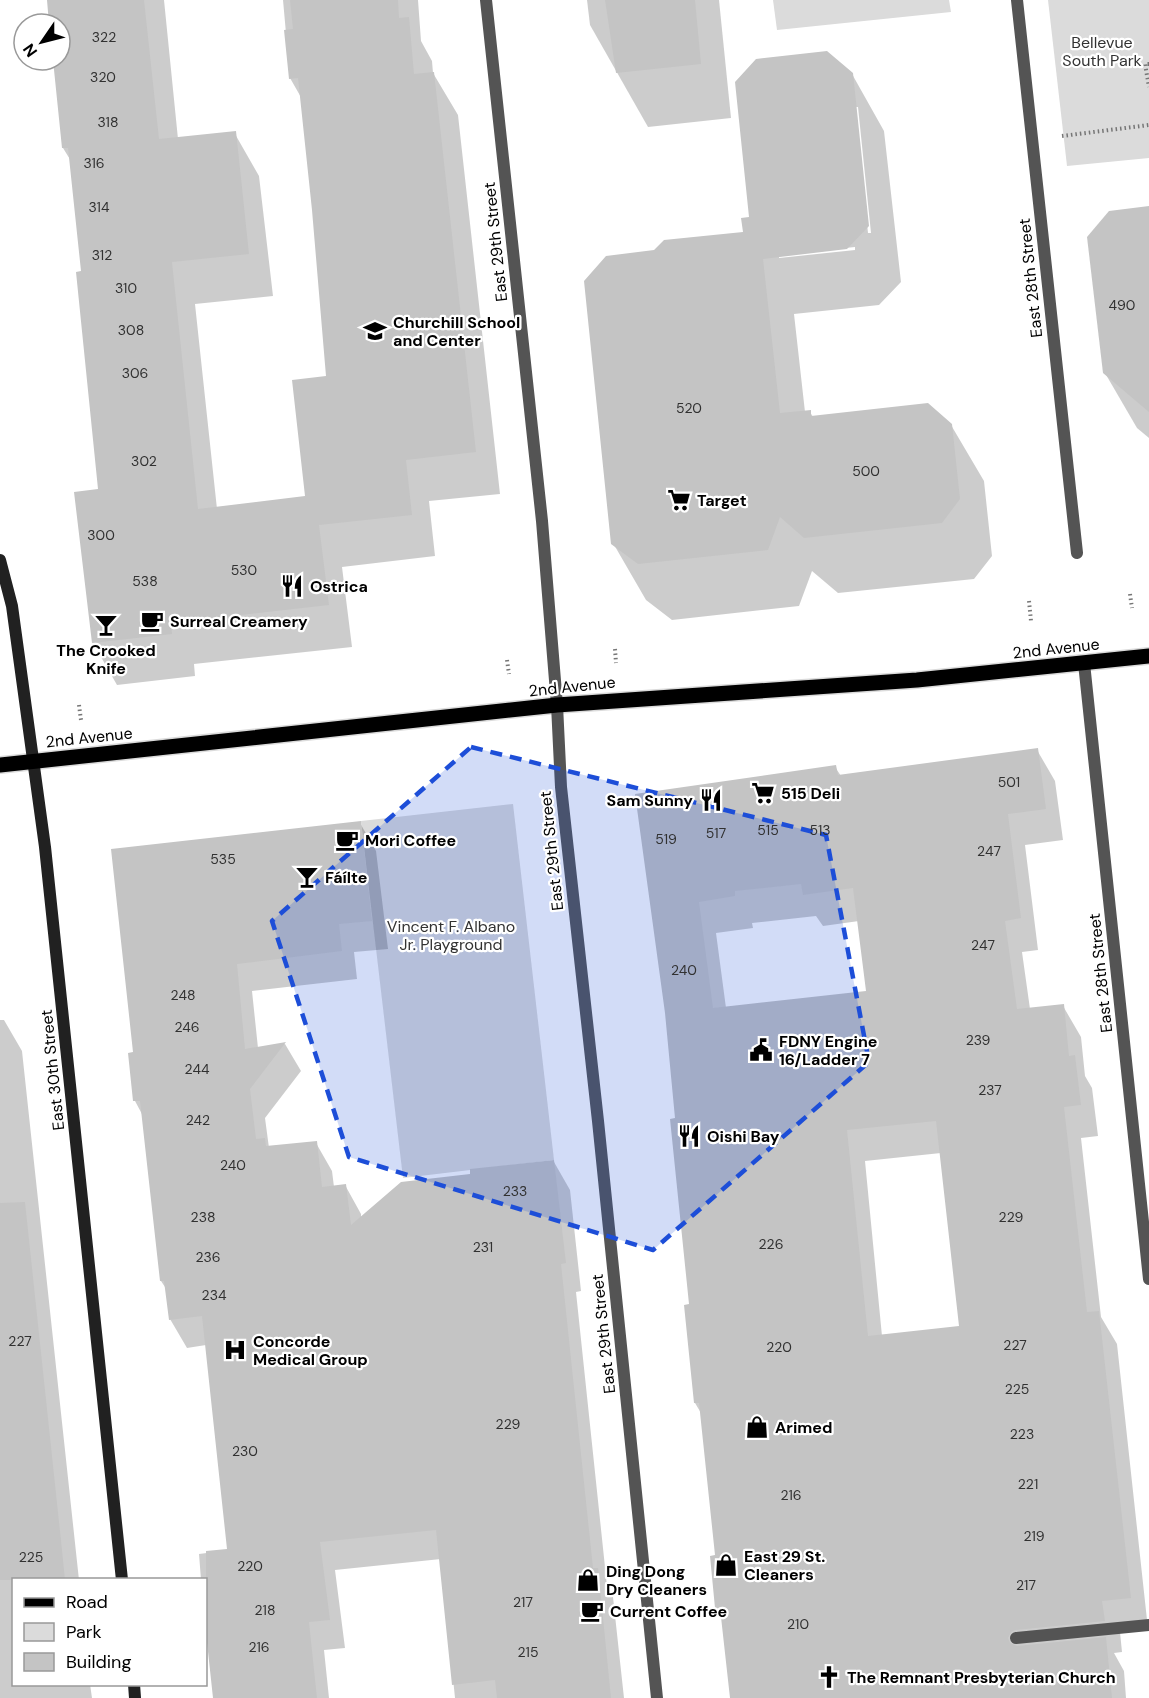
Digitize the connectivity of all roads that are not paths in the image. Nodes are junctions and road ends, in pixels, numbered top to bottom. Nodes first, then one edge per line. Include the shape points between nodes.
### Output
1 (486, 0) edge
2 (1017, 0) edge
3 (1077, 553) dead end
4 (0, 560) edge
5 (1149, 656) edge
6 (1084, 663) junction
7 (557, 705) junction
8 (33, 761) junction
9 (0, 765) edge
10 (1149, 1279) edge
11 (122, 1578) edge
12 (1149, 1625) edge
13 (1016, 1638) dead end
14 (657, 1698) edge

1 - 7 street, East 29th Street via 542,521
2 - 3 street, East 28th Street
4 - 8 street, East 30th Street via 12,606
5 - 6 main road, 2nd Avenue
6 - 7 main road, 2nd Avenue via 917,680
6 - 10 street, East 28th Street
7 - 8 main road, 2nd Avenue
7 - 14 street, East 29th Street via 561,787
8 - 9 main road, 2nd Avenue
8 - 11 street, East 30th Street
12 - 13 street

